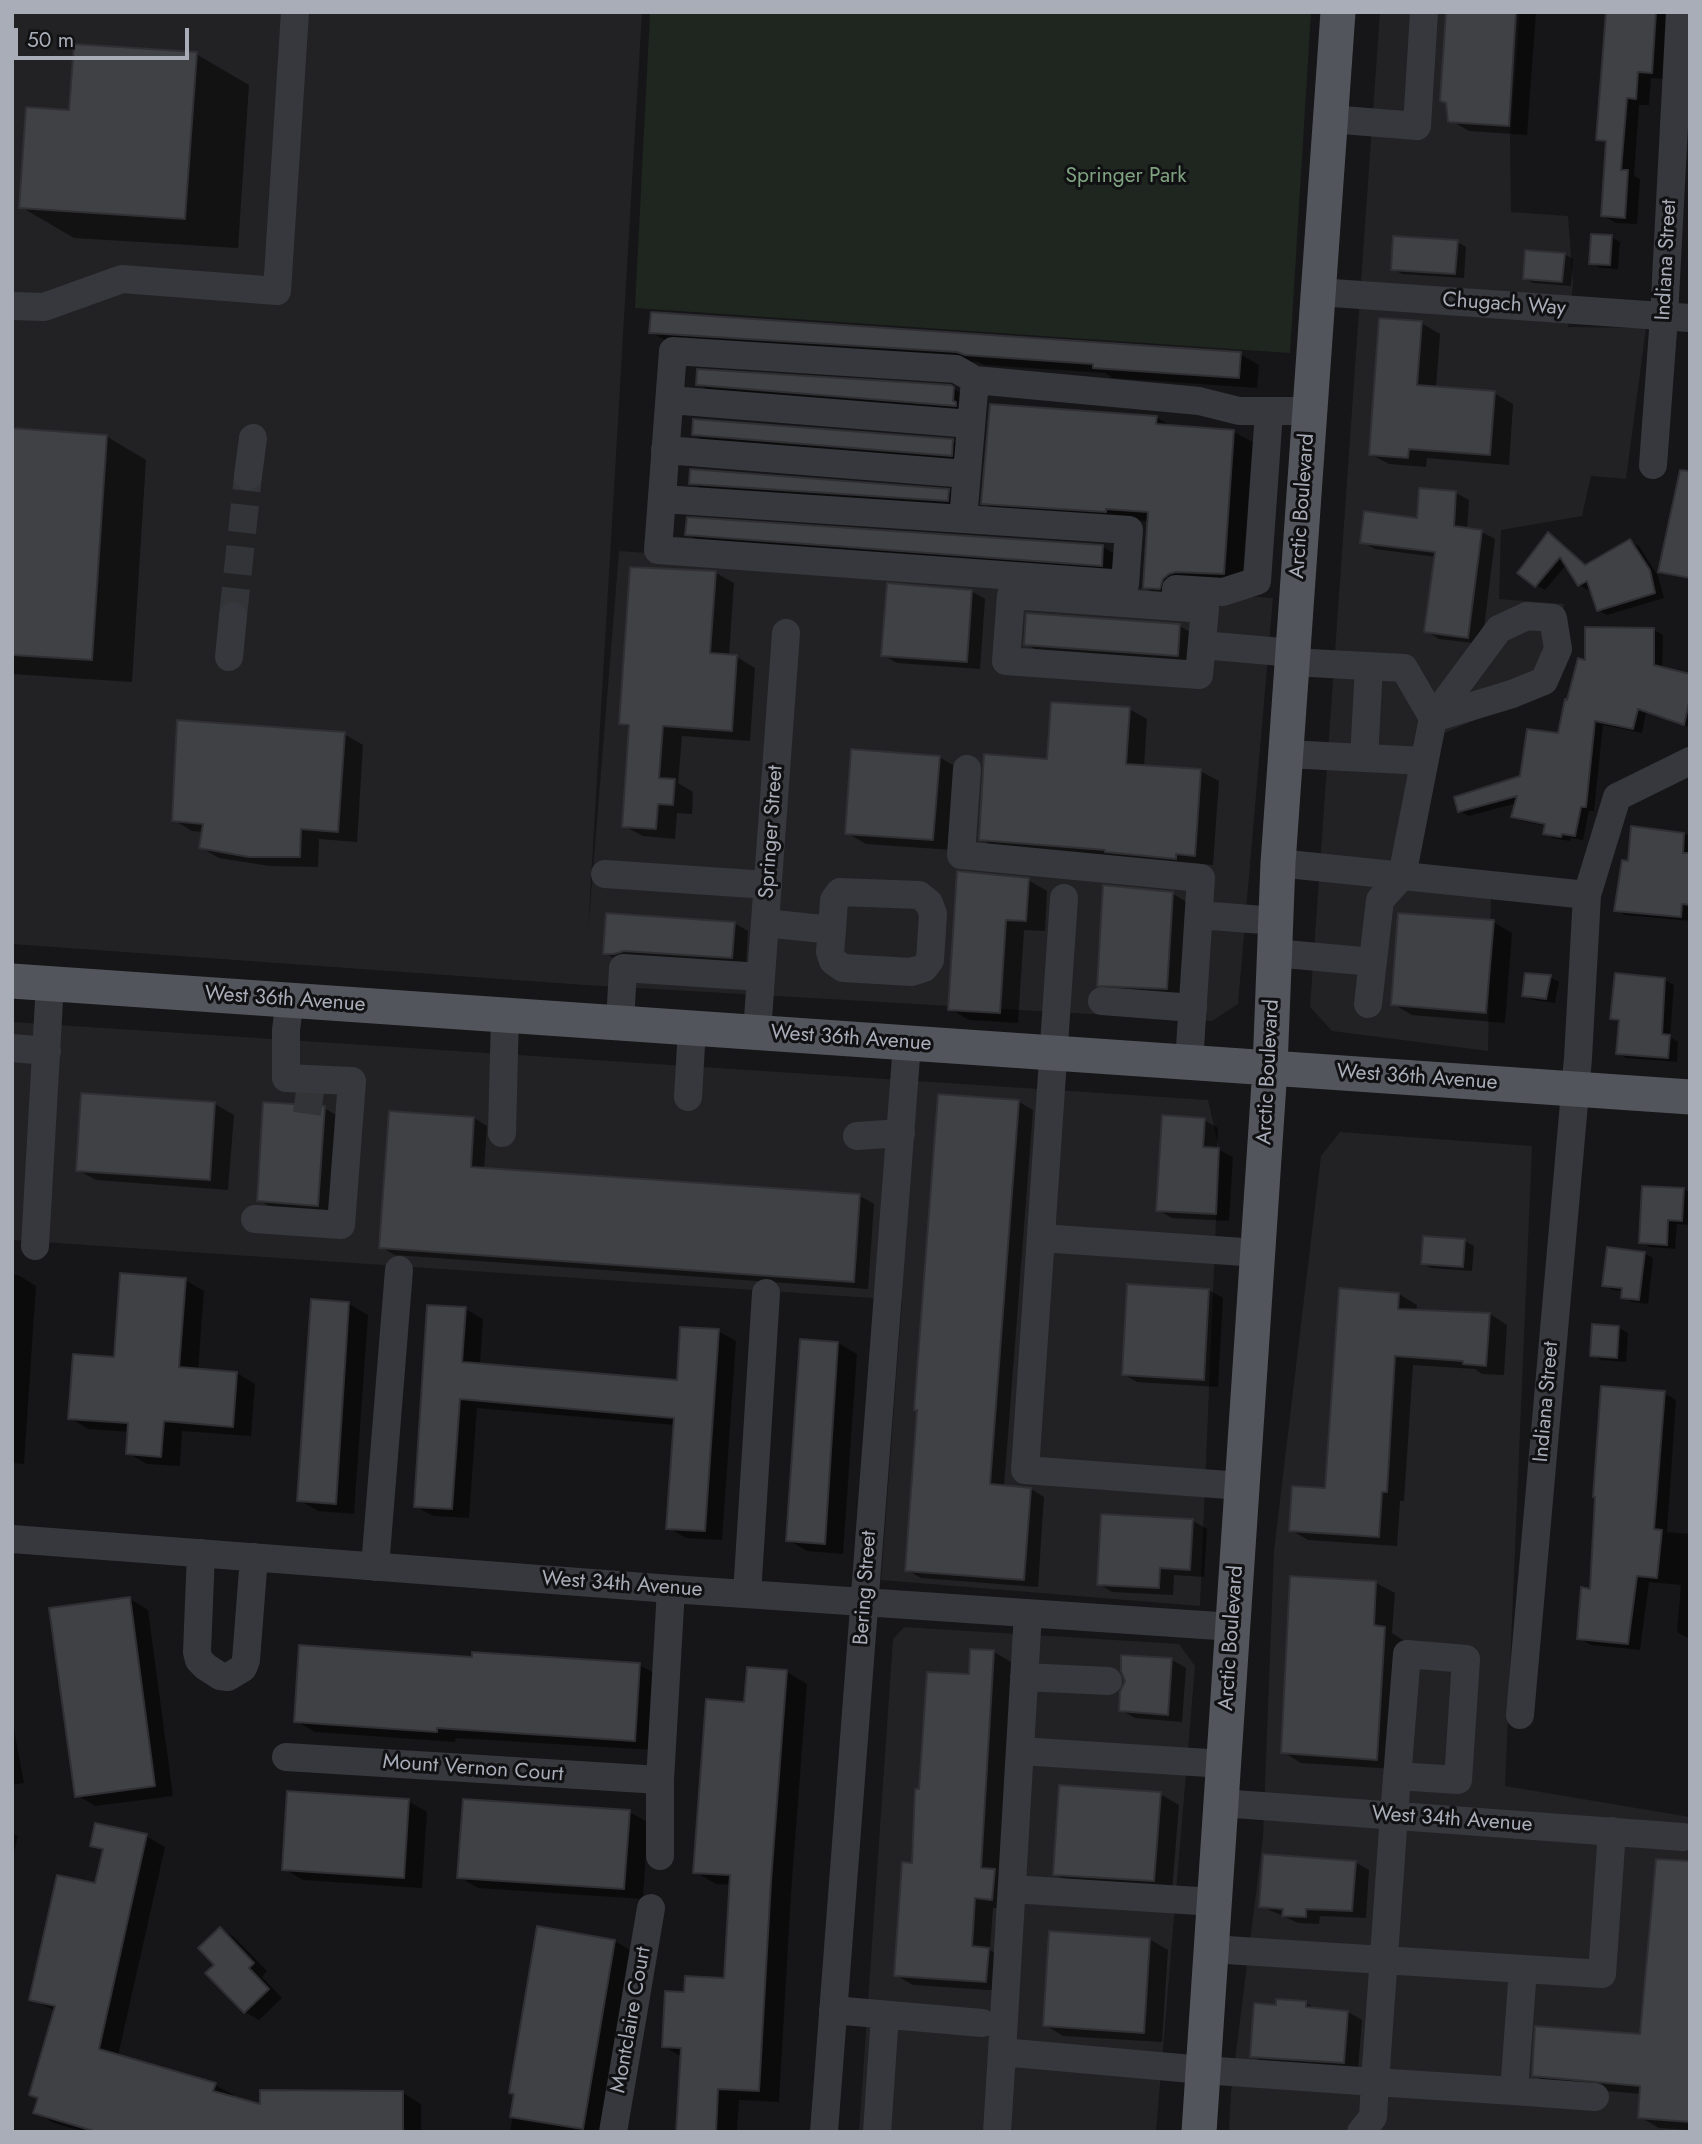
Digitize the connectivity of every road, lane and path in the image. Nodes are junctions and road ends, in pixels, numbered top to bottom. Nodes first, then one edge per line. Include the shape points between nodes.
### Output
1 (295, 12) edge
2 (1338, 12) edge
3 (1424, 12) edge
4 (1680, 12) edge
5 (1684, 57) edge
6 (1330, 119) junction
7 (1318, 292) junction
8 (12, 306) edge
9 (1677, 317) edge
10 (975, 380) junction
11 (670, 400) junction
12 (1310, 411) junction
13 (1269, 412) junction
14 (971, 424) junction
15 (253, 438) dead end
16 (666, 450) junction
17 (1653, 465) dead end
18 (967, 474) junction
19 (247, 476) tunnel mouth
20 (662, 499) junction
21 (963, 519) junction
22 (1259, 563) junction
23 (1298, 566) junction
24 (1125, 584) junction
25 (233, 616) tunnel mouth
26 (786, 633) dead end
27 (1202, 645) junction
28 (229, 657) dead end
29 (1293, 657) junction
30 (1369, 666) junction
31 (1286, 754) junction
32 (1364, 758) junction
33 (1424, 761) junction
34 (1690, 761) edge
35 (967, 769) dead end
36 (1278, 863) junction
37 (605, 874) dead end
38 (1402, 876) junction
39 (768, 885) junction
40 (1587, 895) junction
41 (1064, 898) dead end
42 (1199, 915) junction
43 (765, 923) junction
44 (832, 930) dead end
45 (1275, 937) junction
46 (1373, 962) junction
47 (761, 977) junction
48 (12, 981) edge
49 (50, 983) junction
50 (290, 1000) junction
51 (1102, 1001) dead end
52 (1367, 1004) dead end
53 (1193, 1007) junction
54 (505, 1015) junction
55 (620, 1023) junction
56 (692, 1028) junction
57 (758, 1032) junction
58 (907, 1044) junction
59 (12, 1048) edge
60 (47, 1051) junction
61 (1054, 1054) junction
62 (1189, 1063) junction
63 (1270, 1068) junction
64 (1574, 1089) junction
65 (688, 1097) dead end
66 (1690, 1097) edge
67 (502, 1133) dead end
68 (901, 1133) junction
69 (857, 1136) dead end
70 (255, 1219) dead end
71 (1041, 1238) junction
72 (35, 1246) dead end
73 (1258, 1253) junction
74 (399, 1270) dead end
75 (766, 1293) dead end
76 (1242, 1486) junction
77 (12, 1539) edge
78 (201, 1553) junction
79 (254, 1557) junction
80 (375, 1567) junction
81 (671, 1589) junction
82 (747, 1594) junction
83 (865, 1601) junction
84 (1028, 1613) junction
85 (1233, 1627) junction
86 (1024, 1677) junction
87 (1108, 1681) dead end
88 (1520, 1715) dead end
89 (1020, 1752) junction
90 (286, 1757) dead end
91 (1224, 1764) junction
92 (1397, 1776) junction
93 (660, 1780) junction
94 (1221, 1803) junction
95 (1394, 1815) junction
96 (1612, 1831) junction
97 (1683, 1837) dead end
98 (660, 1856) dead end
99 (1012, 1889) junction
100 (1214, 1902) junction
101 (651, 1908) dead end
102 (1211, 1949) junction
103 (1384, 1960) junction
104 (1523, 1969) junction
105 (833, 2010) junction
106 (885, 2015) junction
107 (982, 2023) dead end
108 (1002, 2052) junction
109 (1203, 2070) junction
110 (1375, 2082) junction
111 (1514, 2091) junction
112 (1595, 2096) dead end
113 (613, 2132) edge
114 (824, 2132) edge
115 (877, 2132) edge
116 (997, 2132) edge
117 (1199, 2132) edge
118 (1361, 2132) edge

1 - 8 street via 277,291 122,279 44,307
2 - 6 main road, Arctic Boulevard
3 - 6 street via 1417,126
4 - 5 street, Indiana Street
5 - 9 street, Indiana Street
6 - 7 main road, Arctic Boulevard
7 - 9 street, Chugach Way
7 - 12 main road, Arctic Boulevard
9 - 17 street, Indiana Street
10 - 11 street via 957,369 673,351
10 - 13 street
10 - 14 street
11 - 14 street
11 - 16 street
12 - 13 street
12 - 23 main road, Arctic Boulevard
13 - 22 street
14 - 18 street
15 - 19 street
16 - 18 street
16 - 20 street
18 - 21 street
20 - 21 street
20 - 24 street via 657,550
21 - 24 street via 1129,530
22 - 23 street
22 - 24 street via 1257,581 1223,592
23 - 29 main road, Arctic Boulevard
25 - 28 street
26 - 39 street, Springer Street
27 - 27 street via 1205,609 1011,595 1006,661 1199,675
27 - 29 street
29 - 30 street
29 - 31 main road, Arctic Boulevard
30 - 32 street
30 - 33 street via 1404,668 1433,718
31 - 32 street
31 - 36 main road, Arctic Boulevard
32 - 33 street
33 - 38 street
34 - 40 street, Indiana Street via 1616,797
35 - 42 street via 961,855 1200,878
36 - 38 street
36 - 45 main road, Arctic Boulevard
37 - 39 street
38 - 40 street
38 - 46 street via 1380,900
39 - 43 street, Springer Street
40 - 64 street, Indiana Street
41 - 61 street
42 - 45 street
42 - 53 street
43 - 44 street
43 - 47 street, Springer Street
45 - 46 street
45 - 63 main road, Arctic Boulevard
46 - 52 street
47 - 55 street via 623,968
47 - 57 street, Springer Street
48 - 49 main road, West 36th Avenue
49 - 50 main road, West 36th Avenue
49 - 60 street
50 - 54 main road, West 36th Avenue
50 - 70 street via 286,1030 290,1088 352,1081 337,1104 341,1225
51 - 53 street
53 - 62 street
54 - 55 main road, West 36th Avenue
54 - 67 street
55 - 56 main road, West 36th Avenue
56 - 57 main road, West 36th Avenue
56 - 65 street
57 - 58 main road, West 36th Avenue
58 - 61 main road, West 36th Avenue
58 - 68 street, Bering Street
59 - 60 street
60 - 72 street
61 - 62 main road, West 36th Avenue
61 - 71 street
62 - 63 main road, West 36th Avenue
63 - 64 main road, West 36th Avenue
63 - 73 main road, Arctic Boulevard
64 - 66 main road, West 36th Avenue
64 - 88 street, Indiana Street
68 - 69 street
68 - 83 street, Bering Street
71 - 73 street
71 - 76 street via 1025,1470
73 - 76 main road, Arctic Boulevard
74 - 80 street
75 - 82 street
76 - 85 main road, Arctic Boulevard
77 - 78 street, West 34th Avenue
78 - 79 street, West 34th Avenue
78 - 79 street via 197,1652 199,1660 228,1677 243,1668 246,1660
79 - 80 street, West 34th Avenue
80 - 81 street, West 34th Avenue
81 - 82 street, West 34th Avenue
81 - 93 street
82 - 83 street, West 34th Avenue
83 - 84 street, West 34th Avenue
83 - 105 street, Bering Street
84 - 85 street, West 34th Avenue
84 - 86 street
85 - 91 main road, Arctic Boulevard
86 - 87 street
86 - 89 street
89 - 91 street
89 - 99 street
90 - 93 street, Mount Vernon Court
91 - 94 main road, Arctic Boulevard
92 - 92 street via 1458,1780 1466,1659 1407,1654
92 - 95 street
93 - 98 street
94 - 95 street, West 34th Avenue
94 - 100 main road, Arctic Boulevard
95 - 96 street, West 34th Avenue
95 - 103 street
96 - 97 street, West 34th Avenue
96 - 104 street via 1602,1974
99 - 100 street
99 - 108 street
100 - 102 main road, Arctic Boulevard
101 - 113 street, Montclaire Court
102 - 103 street
102 - 109 main road, Arctic Boulevard
103 - 104 street
103 - 110 street
104 - 111 street
105 - 106 street
105 - 114 street, Bering Street
106 - 107 street
106 - 115 street
108 - 109 street
108 - 116 street
109 - 110 street
109 - 117 main road, Arctic Boulevard
110 - 111 street
110 - 118 street via 1373,2118
111 - 112 street

